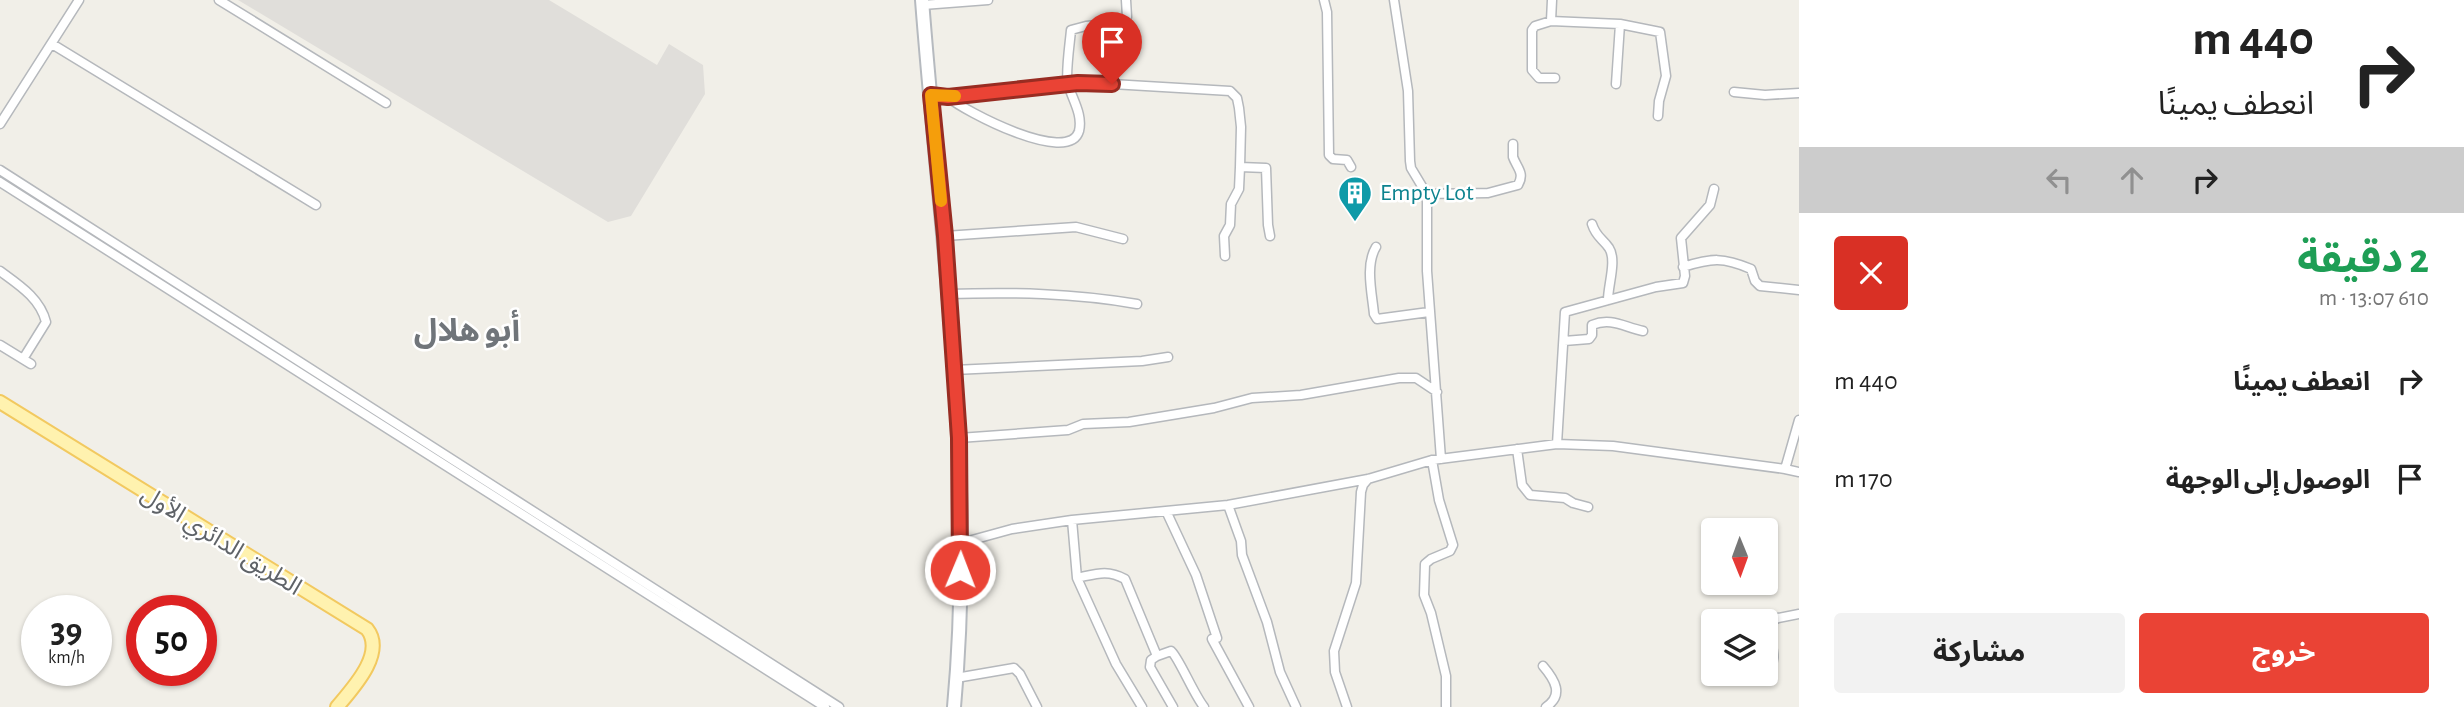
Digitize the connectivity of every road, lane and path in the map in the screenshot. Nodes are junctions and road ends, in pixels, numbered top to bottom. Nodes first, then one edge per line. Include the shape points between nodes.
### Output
1 (79, 0) edge
2 (219, 0) edge
3 (988, 0) edge
4 (1126, 0) edge
5 (1324, 0) edge
6 (1394, 0) edge
7 (1552, 0) edge
8 (922, 3) edge
9 (1551, 21) junction
10 (1620, 24) junction
11 (52, 44) junction
12 (1555, 78) dead end
13 (1068, 84) junction
14 (1616, 84) dead end
15 (1734, 92) dead end
16 (1799, 93) edge
17 (931, 95) junction
18 (948, 97) junction
19 (386, 103) dead end
20 (1658, 116) dead end
21 (0, 124) edge
22 (1513, 144) dead end
23 (1240, 167) junction
24 (1351, 167) dead end
25 (0, 170) edge
26 (0, 182) edge
27 (1714, 189) dead end
28 (1425, 194) junction
29 (316, 205) dead end
30 (1592, 225) dead end
31 (945, 236) junction
32 (1270, 236) dead end
33 (1123, 239) dead end
34 (1376, 247) dead end
35 (1225, 256) dead end
36 (1684, 267) junction
37 (0, 271) edge
38 (1799, 290) edge
39 (948, 294) junction
40 (1608, 300) junction
41 (1138, 304) dead end
42 (1429, 312) junction
43 (1643, 331) dead end
44 (1564, 341) junction
45 (0, 345) edge
46 (1168, 357) dead end
47 (954, 370) junction
48 (1437, 392) junction
49 (0, 402) edge
50 (1799, 420) edge
51 (959, 438) junction
52 (1557, 444) junction
53 (1517, 449) junction
54 (1437, 460) junction
55 (1786, 469) junction
56 (1799, 472) edge
57 (1368, 479) junction
58 (1228, 505) junction
59 (1588, 507) dead end
60 (1167, 513) junction
61 (1072, 520) junction
62 (961, 543) junction
63 (1077, 578) junction
64 (1799, 614) edge
65 (1778, 618) edge
66 (1157, 656) junction
67 (1544, 666) dead end
68 (956, 678) junction
69 (337, 707) edge
70 (825, 707) edge
71 (839, 707) edge
72 (954, 707) edge
73 (1037, 707) edge
74 (1142, 707) edge
75 (1173, 707) edge
76 (1203, 707) edge
77 (1249, 707) edge
78 (1296, 707) edge
79 (1348, 707) edge
80 (1446, 707) edge
81 (1546, 707) edge

1 - 11 street
2 - 19 street
3 - 8 street
4 - 13 street via 1127,17 1122,23 1071,30
5 - 24 street via 1329,156 1345,159
6 - 28 street via 1408,91 1409,161
7 - 9 street
8 - 17 main road
9 - 10 street
9 - 12 street via 1532,30 1532,70 1539,78
10 - 14 street
10 - 20 street via 1661,33 1666,76
11 - 21 street
11 - 29 street
13 - 18 street
13 - 18 street via 1076,102 1079,131 1060,143 1039,141
13 - 23 street via 1230,91 1239,108
15 - 16 street
17 - 18 street
17 - 31 main road
22 - 28 street via 1521,173 1518,186 1488,193
23 - 32 street via 1266,168
23 - 35 street via 1239,189 1230,204 1224,236
25 - 71 street
26 - 70 street
27 - 36 street via 1710,205 1681,238
28 - 42 street
30 - 40 street via 1613,259
31 - 33 street via 1076,227
31 - 39 main road
34 - 42 street via 1371,265 1377,319
36 - 38 street via 1723,259 1751,269 1760,286
36 - 40 street via 1680,284
37 - 45 street via 27,291 46,322 27,362
39 - 41 street via 1019,292
39 - 47 main road
40 - 44 street via 1565,312
42 - 48 street
43 - 44 street via 1614,321 1596,323 1589,339
44 - 52 street
46 - 47 street
47 - 51 main road
48 - 51 street via 1416,378 1399,378 1301,395 1252,398 1129,422
48 - 54 street
49 - 69 main road, الطريق الدائري الأول via 367,629 374,643 372,654
50 - 55 street
51 - 62 main road
52 - 53 street
52 - 55 street via 1613,446
53 - 54 street
53 - 59 street via 1522,485 1530,495 1565,498
54 - 57 street
54 - 80 street via 1439,500 1453,545 1425,564 1424,592 1446,676
55 - 56 street
57 - 58 street
57 - 79 street via 1361,492 1356,583 1334,650 1335,672
58 - 60 street
58 - 78 street via 1280,672
60 - 61 street
60 - 77 street via 1205,599 1217,638 1212,639
61 - 62 street
61 - 63 street
62 - 68 main road
63 - 66 street via 1101,571 1125,579
63 - 74 street via 1116,664
64 - 65 street
66 - 75 street via 1150,667
66 - 76 street via 1175,654
67 - 81 street via 1557,691
68 - 72 main road
68 - 73 street via 1014,668

